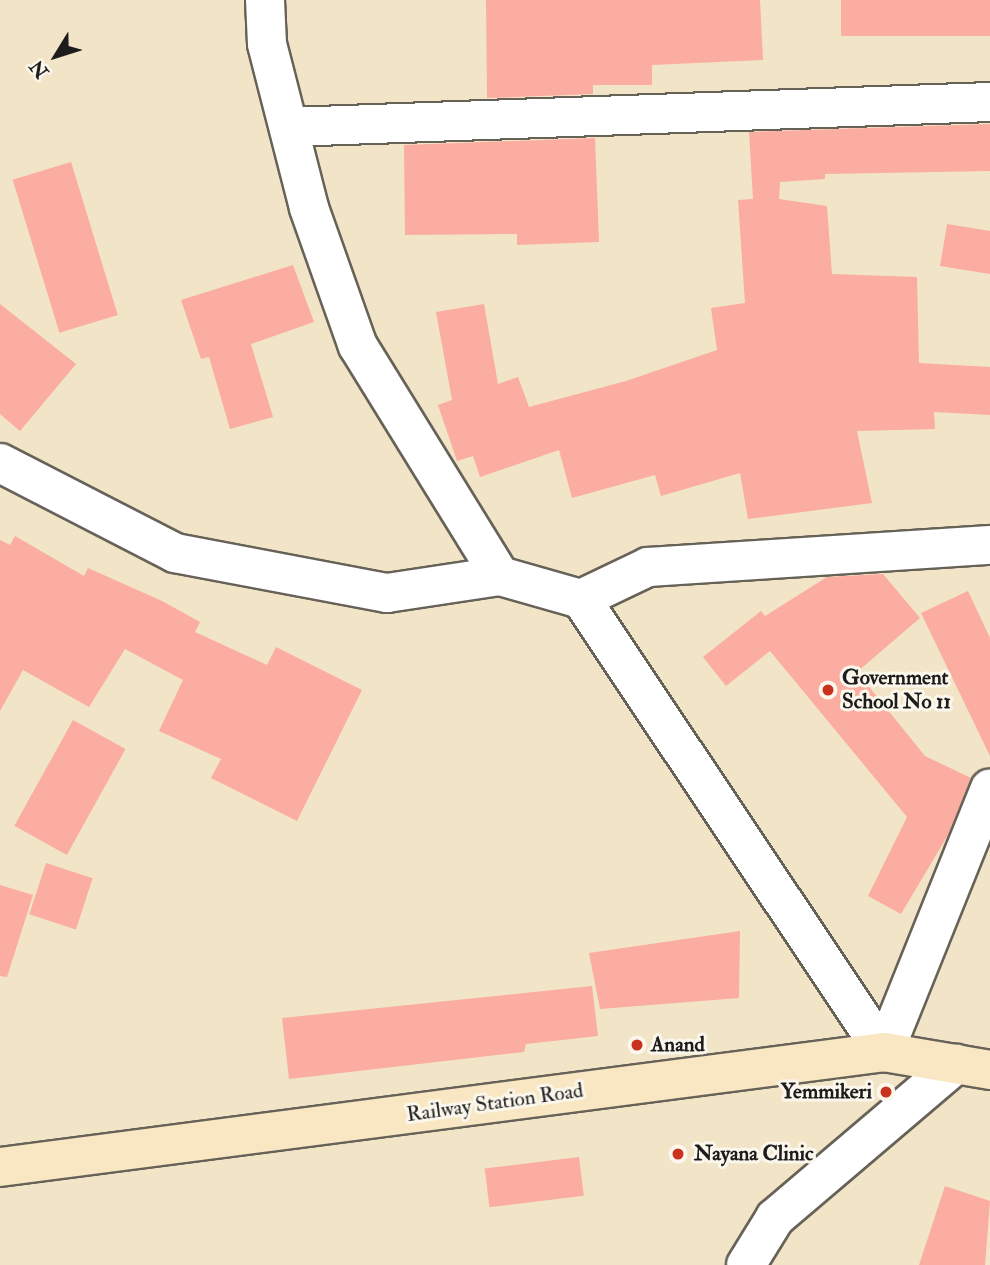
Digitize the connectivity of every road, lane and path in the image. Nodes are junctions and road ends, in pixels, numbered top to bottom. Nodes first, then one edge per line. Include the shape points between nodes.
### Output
1 (265, 0) edge
2 (990, 102) edge
3 (289, 127) junction
4 (0, 463) edge
5 (990, 545) edge
6 (500, 576) junction
7 (581, 599) junction
8 (990, 788) edge
9 (884, 1052) junction
10 (973, 1067) edge
11 (0, 1167) edge
12 (746, 1265) edge

1 - 3 street via 267,44
2 - 3 street
3 - 6 street via 358,346
4 - 6 street via 175,553 387,593
5 - 7 street via 648,567
6 - 7 street
7 - 9 street
8 - 9 street
9 - 10 main road, Railway Station Road
9 - 11 main road, Railway Station Road
10 - 12 street via 775,1218

